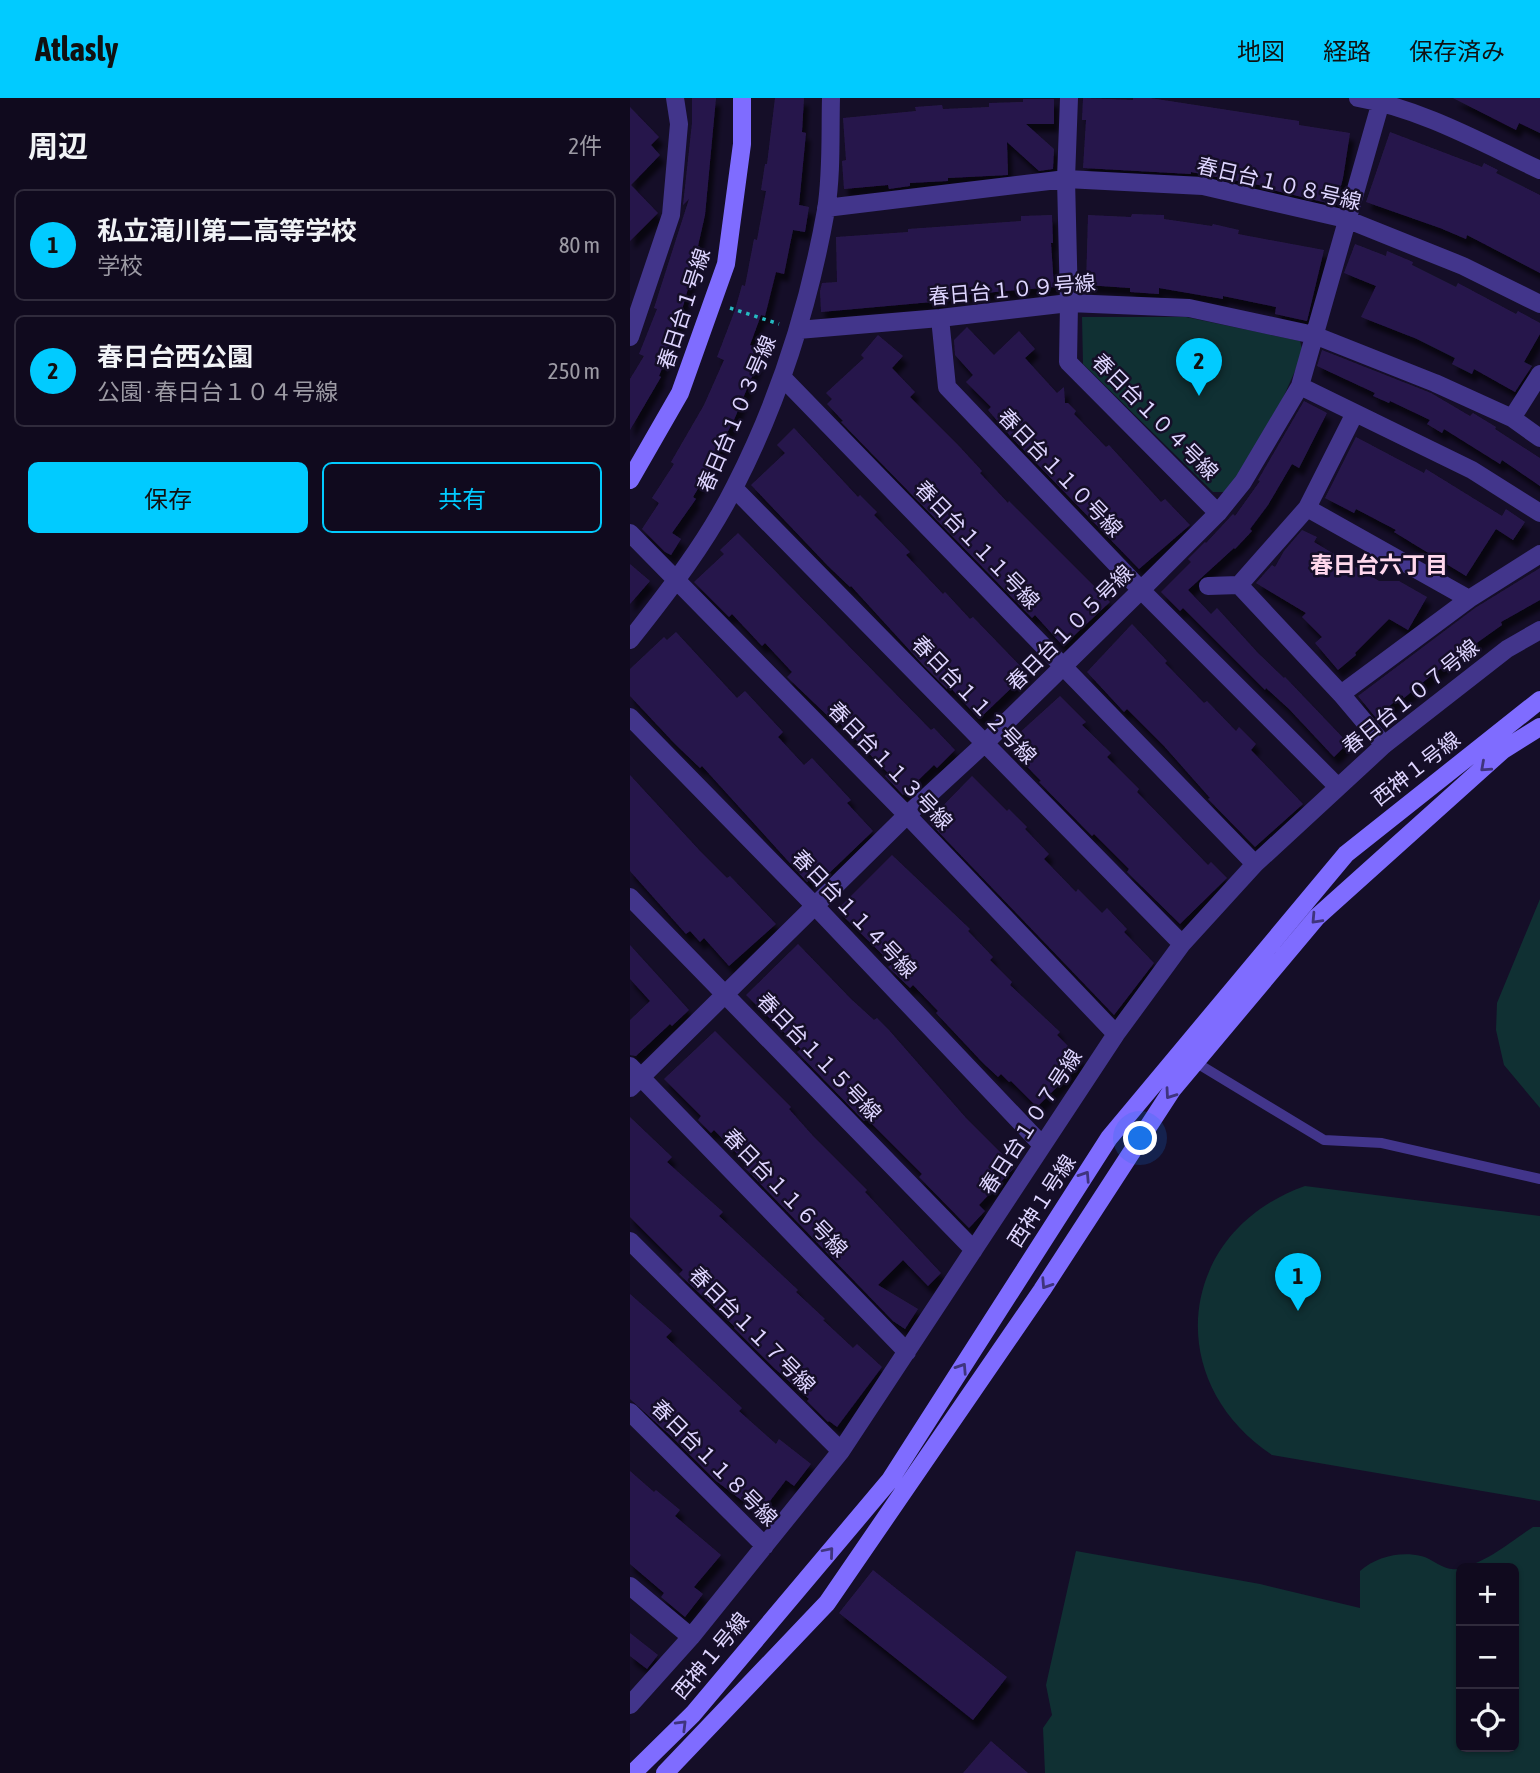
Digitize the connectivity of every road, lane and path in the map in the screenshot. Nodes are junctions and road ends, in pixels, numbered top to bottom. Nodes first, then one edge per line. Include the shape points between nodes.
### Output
1 (675, 98) edge
2 (742, 98) edge
3 (831, 98) edge
4 (1069, 98) edge
5 (1358, 98) edge
6 (1381, 100) edge
7 (1540, 170) edge
8 (1066, 179) junction
9 (826, 208) junction
10 (1346, 219) junction
11 (636, 301) edge
12 (713, 302) junction
13 (1069, 303) junction
14 (1540, 304) edge
15 (940, 318) junction
16 (798, 330) junction
17 (1314, 335) junction
18 (630, 337) edge
19 (1540, 374) edge
20 (783, 378) junction
21 (1300, 386) junction
22 (1355, 413) junction
23 (1512, 418) junction
24 (1540, 438) edge
25 (630, 480) edge
26 (734, 488) junction
27 (1307, 508) junction
28 (1218, 513) junction
29 (1540, 513) edge
30 (630, 533) edge
31 (1540, 554) edge
32 (677, 581) junction
33 (1239, 585) junction
34 (1208, 586) dead end
35 (1141, 590) junction
36 (1469, 599) junction
37 (1540, 630) edge
38 (630, 640) edge
39 (1063, 667) junction
40 (1341, 694) junction
41 (1540, 700) edge
42 (630, 718) edge
43 (1540, 727) edge
44 (984, 744) junction
45 (1384, 745) junction
46 (1338, 787) junction
47 (907, 815) junction
48 (1255, 864) junction
49 (630, 897) edge
50 (815, 906) junction
51 (1182, 944) junction
52 (727, 994) junction
53 (1116, 1034) junction
54 (1195, 1062) junction
55 (634, 1077) edge
56 (1042, 1145) junction
57 (1540, 1179) edge
58 (630, 1241) edge
59 (974, 1250) junction
60 (907, 1352) junction
61 (630, 1412) edge
62 (841, 1451) junction
63 (765, 1546) junction
64 (630, 1586) edge
65 (691, 1637) junction
66 (630, 1705) edge
67 (633, 1773) edge
68 (665, 1773) edge

1 - 11 street via 679,124 671,215
2 - 12 street, 春日台１号線 via 742,144 726,264
3 - 9 street, 春日台１０３号線
4 - 8 street, 春日台１０４号線
5 - 6 street
6 - 7 street
6 - 10 street, 春日台１０５号線
8 - 9 street, 春日台１０８号線
8 - 10 street, 春日台１０８号線 via 1203,186
8 - 13 street, 春日台１０４号線
9 - 16 street, 春日台１０３号線
10 - 14 street, 春日台１０８号線 via 1463,266
10 - 17 street, 春日台１０５号線
11 - 18 street
12 - 16 path
12 - 25 street, 春日台１号線 via 680,393
13 - 15 street, 春日台１０９号線
13 - 17 street, 春日台１０９号線 via 1189,308
13 - 28 street, 春日台１０４号線 via 1068,362
15 - 16 street, 春日台１０９号線
15 - 35 street, 春日台１１０号線 via 947,387
16 - 20 street, 春日台１０３号線
17 - 21 street, 春日台１０５号線
17 - 23 street, 春日台１０９号線
19 - 23 street
20 - 26 street, 春日台１０３号線
20 - 39 street, 春日台１１１号線
21 - 22 street
21 - 28 street, 春日台１０５号線 via 1244,482
22 - 27 street
22 - 29 street via 1472,470
23 - 24 street, 春日台１０９号線
26 - 32 street, 春日台１０３号線
26 - 44 street, 春日台１１２号線
27 - 33 street
27 - 36 street
28 - 35 street, 春日台１０５号線
30 - 32 street, 春日台１１３号線
31 - 36 street
32 - 38 street, 春日台１０３号線
32 - 47 street, 春日台１１３号線
33 - 34 street
33 - 40 street
35 - 39 street, 春日台１０５号線
35 - 46 street, 春日台１１０号線
36 - 40 street
37 - 45 street, 春日台１０７号線 via 1507,649
39 - 44 street, 春日台１０５号線
39 - 48 street, 春日台１１１号線
40 - 45 street
67 -> 41 street, 西神１号線 via 693,1714 890,1480 1110,1138 1337,864
42 - 50 street, 春日台１１４号線
43 -> 54 street, 西神１号線 via 1503,750 1317,917
44 - 47 street, 春日台１０５号線
44 - 51 street, 春日台１１２号線
45 - 46 street, 春日台１０７号線
46 - 48 street, 春日台１０７号線
47 - 50 street, 春日台１０５号線
47 - 53 street, 春日台１１３号線
48 - 51 street, 春日台１０７号線
49 - 52 street, 春日台１１５号線
50 - 52 street, 春日台１０５号線
50 - 56 street, 春日台１１４号線
51 - 53 street, 春日台１０７号線
52 - 55 street, 春日台１０５号線
52 - 59 street, 春日台１１５号線
53 - 56 street, 春日台１０７号線
54 - 57 lane via 1324,1139 1382,1143
54 -> 68 street, 西神１号線 via 827,1602
55 - 60 street, 春日台１１６号線
56 - 59 street, 春日台１０７号線
58 - 62 street, 春日台１１７号線
59 - 60 street, 春日台１０７号線
60 - 62 street, 春日台１０７号線
61 - 63 street, 春日台１１８号線
62 - 63 street, 春日台１０７号線
63 - 65 street, 春日台１０７号線
64 - 65 street
65 - 66 street, 春日台１０７号線

